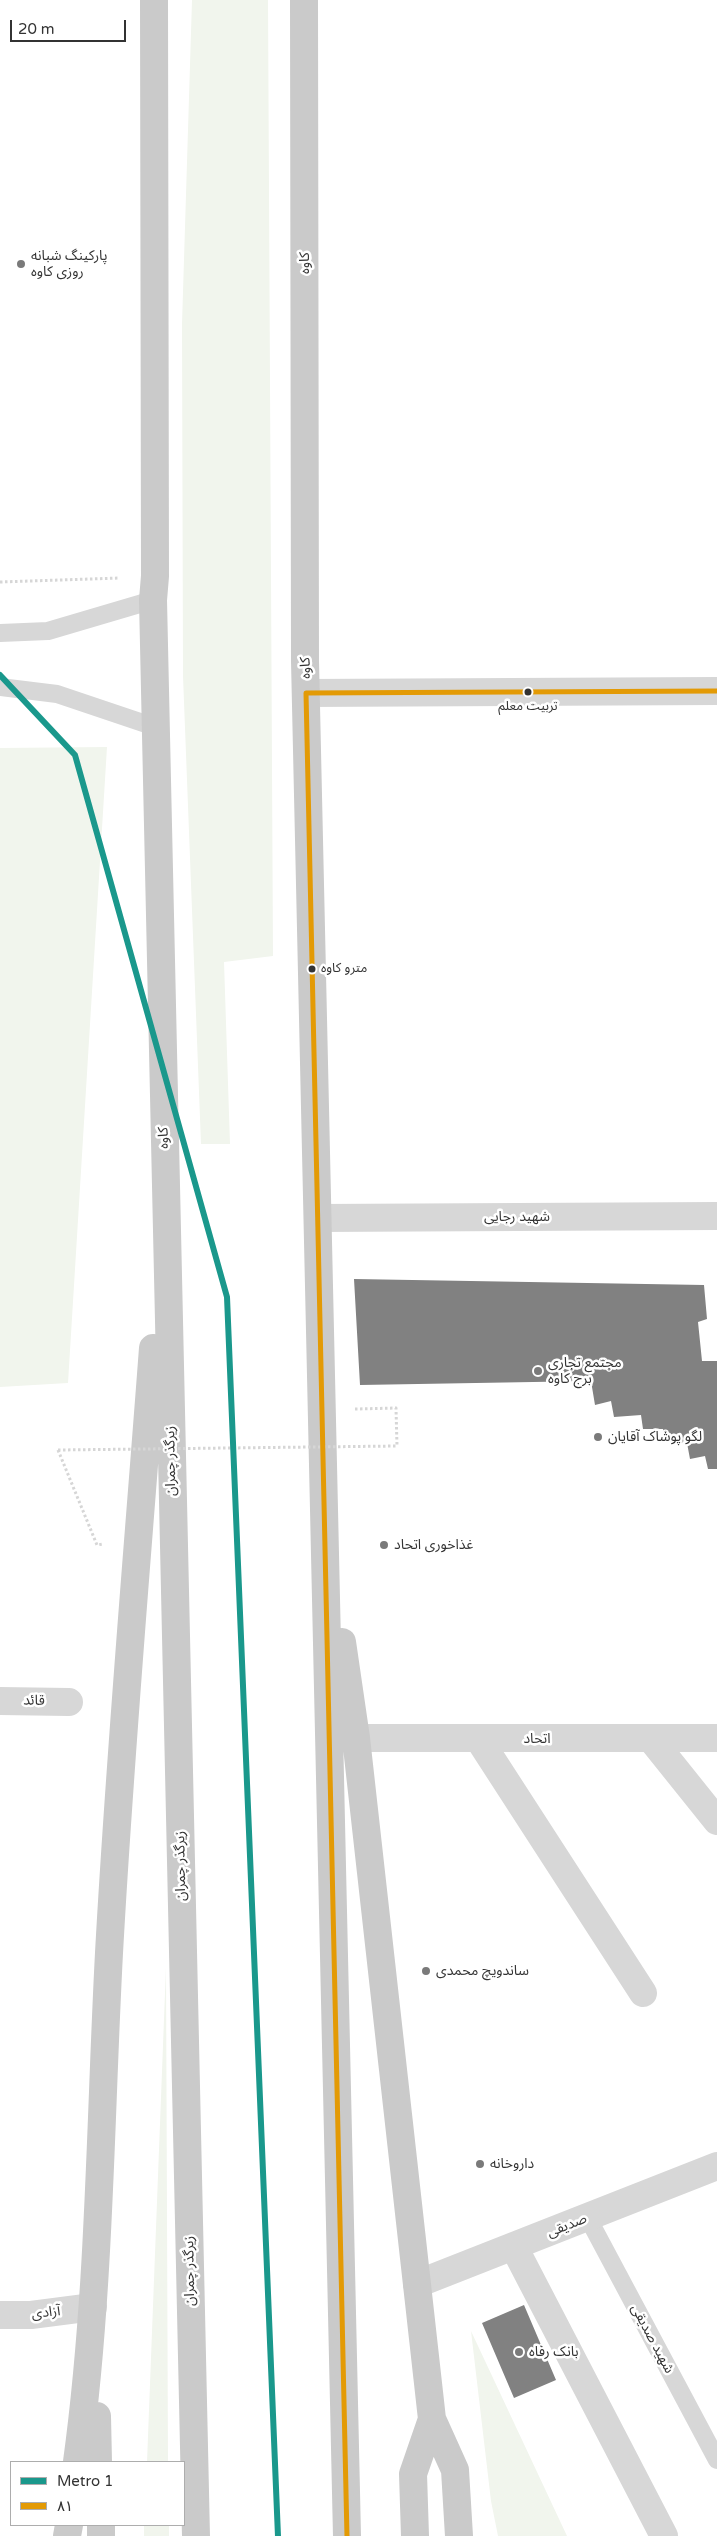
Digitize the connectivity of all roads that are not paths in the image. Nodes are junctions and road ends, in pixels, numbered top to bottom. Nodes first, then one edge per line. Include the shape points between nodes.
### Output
1 (154, 0) edge
2 (304, 0) edge
3 (154, 588) junction
4 (0, 633) edge
5 (0, 687) edge
6 (717, 691) edge
7 (306, 694) junction
8 (155, 727) junction
9 (165, 1197) junction
10 (717, 1216) edge
11 (318, 1218) junction
12 (324, 1516) junction
13 (0, 1701) edge
14 (69, 1702) dead end
15 (356, 1738) junction
16 (478, 1738) junction
17 (717, 1738) edge
18 (652, 1740) junction
19 (717, 1821) edge
20 (643, 1993) dead end
21 (717, 2166) edge
22 (588, 2218) junction
23 (514, 2247) junction
24 (416, 2284) junction
25 (93, 2307) junction
26 (0, 2315) edge
27 (432, 2419) junction
28 (717, 2460) edge
29 (77, 2461) edge
30 (98, 2461) edge
31 (461, 2530) edge
32 (196, 2536) edge
33 (347, 2536) edge
34 (415, 2536) edge
35 (664, 2536) edge

1 - 3 main road, کاوه
2 - 7 main road, کاوه
3 - 4 lane via 48,631
3 - 8 main road, کاوه
5 - 8 lane via 57,694
6 - 7 street
7 - 11 main road, کاوه
8 - 9 main road, کاوه
9 - 25 main road via 109,1952
9 - 32 main road, زیرگذر چمران
10 - 11 street, شهید رجایی
11 - 12 main road, کاوه
12 - 15 main road
12 - 33 main road
13 - 14 street, قائد
15 - 16 street, اتحاد
15 - 24 main road
16 - 18 street, اتحاد
16 - 20 street
17 - 18 street, اتحاد
18 - 19 street
21 - 22 street, صدیقی
22 - 23 street, صدیقی
22 - 28 lane, شهید صدیقی
23 - 24 street, صدیقی
23 - 35 street
24 - 27 main road
25 - 26 street, آزادی via 31,2315
25 - 29 main road
25 - 30 main road
27 - 31 main road via 455,2470
27 - 34 main road via 413,2474

